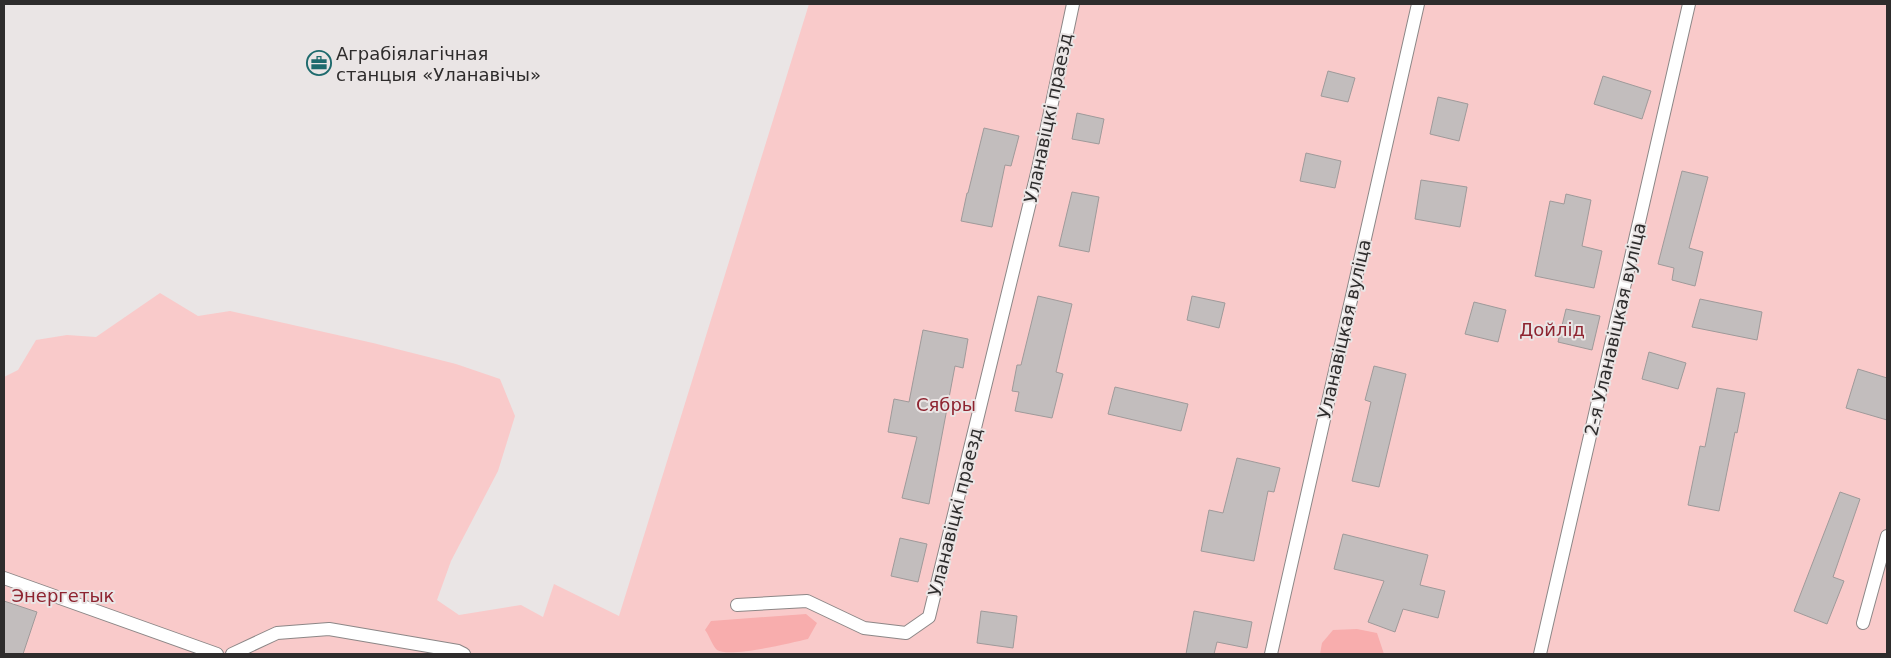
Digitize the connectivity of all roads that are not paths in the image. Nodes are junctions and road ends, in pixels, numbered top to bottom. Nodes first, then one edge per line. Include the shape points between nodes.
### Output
1 (1073, 4) edge
2 (1418, 4) edge
3 (1689, 4) edge
4 (1887, 536) edge
5 (4, 578) edge
6 (737, 605) dead end
7 (1863, 623) dead end
8 (217, 654) edge
9 (232, 654) edge
10 (464, 654) edge
11 (1271, 654) edge
12 (1540, 654) edge

1 - 6 lane, Уланавіцкі праезд via 1038,169 929,617 906,633 864,628 807,601
2 - 11 lane, Уланавіцкая вуліца
3 - 12 lane, 2-я Уланавіцкая вуліца
4 - 7 lane
5 - 8 lane
9 - 10 lane via 276,633 329,629

